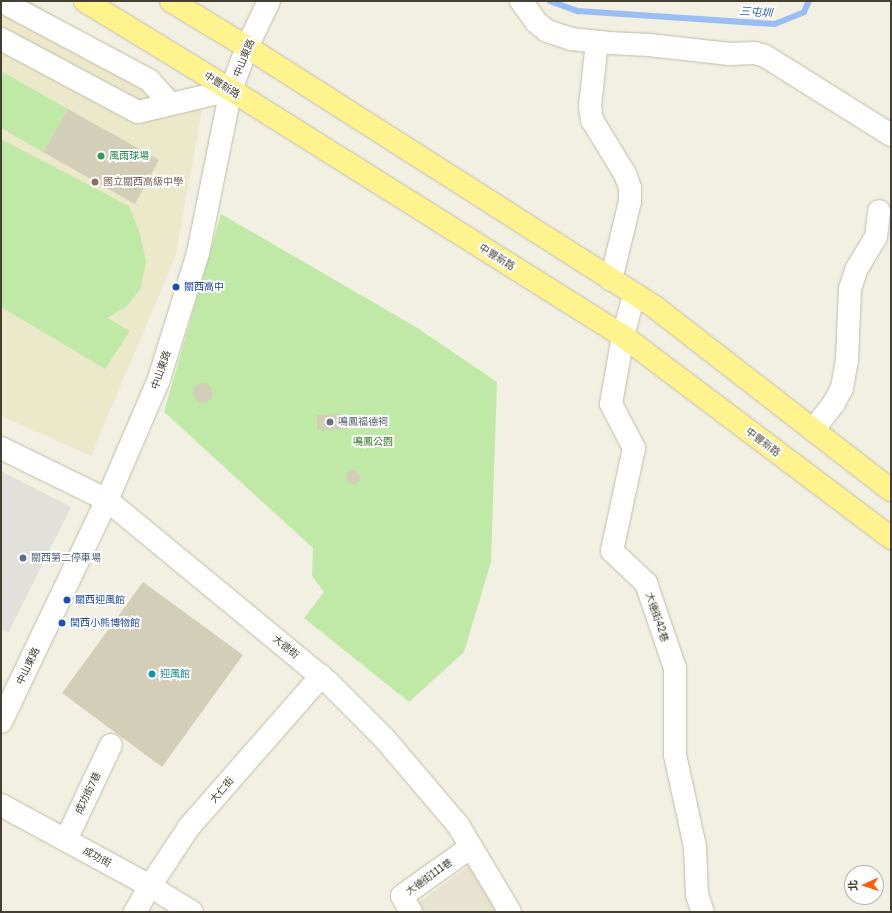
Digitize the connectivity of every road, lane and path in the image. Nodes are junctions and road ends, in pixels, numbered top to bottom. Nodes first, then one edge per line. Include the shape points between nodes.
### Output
1 (1, 1) edge
2 (85, 1) edge
3 (171, 1) edge
4 (269, 1) edge
5 (521, 1) edge
6 (1, 39) edge
7 (597, 42) junction
8 (247, 47) junction
9 (231, 90) junction
10 (170, 103) junction
11 (891, 135) edge
12 (879, 212) dead end
13 (611, 280) junction
14 (634, 295) junction
15 (623, 336) junction
16 (813, 430) junction
17 (1, 448) edge
18 (891, 490) edge
19 (108, 500) junction
20 (891, 538) edge
21 (322, 676) junction
22 (1, 722) edge
23 (111, 745) dead end
24 (1, 805) edge
25 (66, 840) junction
26 (471, 847) junction
27 (150, 886) junction
28 (135, 912) edge
29 (192, 912) edge
30 (411, 912) edge
31 (510, 912) edge
32 (703, 912) edge

1 - 10 street via 149,80
2 - 9 main road, 中豐新路
3 - 8 main road
4 - 8 street, 中山東路
5 - 7 street via 536,22 547,32 570,39
6 - 10 street via 138,112
7 - 11 street via 729,54 755,53 765,56
7 - 13 street via 590,106 592,120 625,174 630,188 630,201
8 - 9 street, 中山東路
8 - 13 main road
9 - 10 street
9 - 15 main road, 中豐新路
9 - 19 street, 中山東路 via 198,253 159,379
12 - 16 street via 876,237 856,270 850,289 847,360 842,388
13 - 14 main road
14 - 15 street, 大德街42巷
14 - 16 main road via 656,308
15 - 20 main road, 中豐新路
15 - 32 street, 大德街42巷 via 611,404 634,448 612,552 646,583 675,668 675,755 695,846 697,895
16 - 18 main road
17 - 19 street, 大德街
19 - 21 street, 大德街
19 - 22 street, 中山東路
21 - 26 street, 大德街 via 389,744 458,824
21 - 27 street, 大仁街 via 189,827
23 - 25 street, 成功街7巷
24 - 25 street, 成功街
25 - 27 street, 成功街
26 - 30 street, 大德街111巷 via 402,896
26 - 31 street, 大德街
27 - 28 street, 大仁街
27 - 29 street, 成功街

